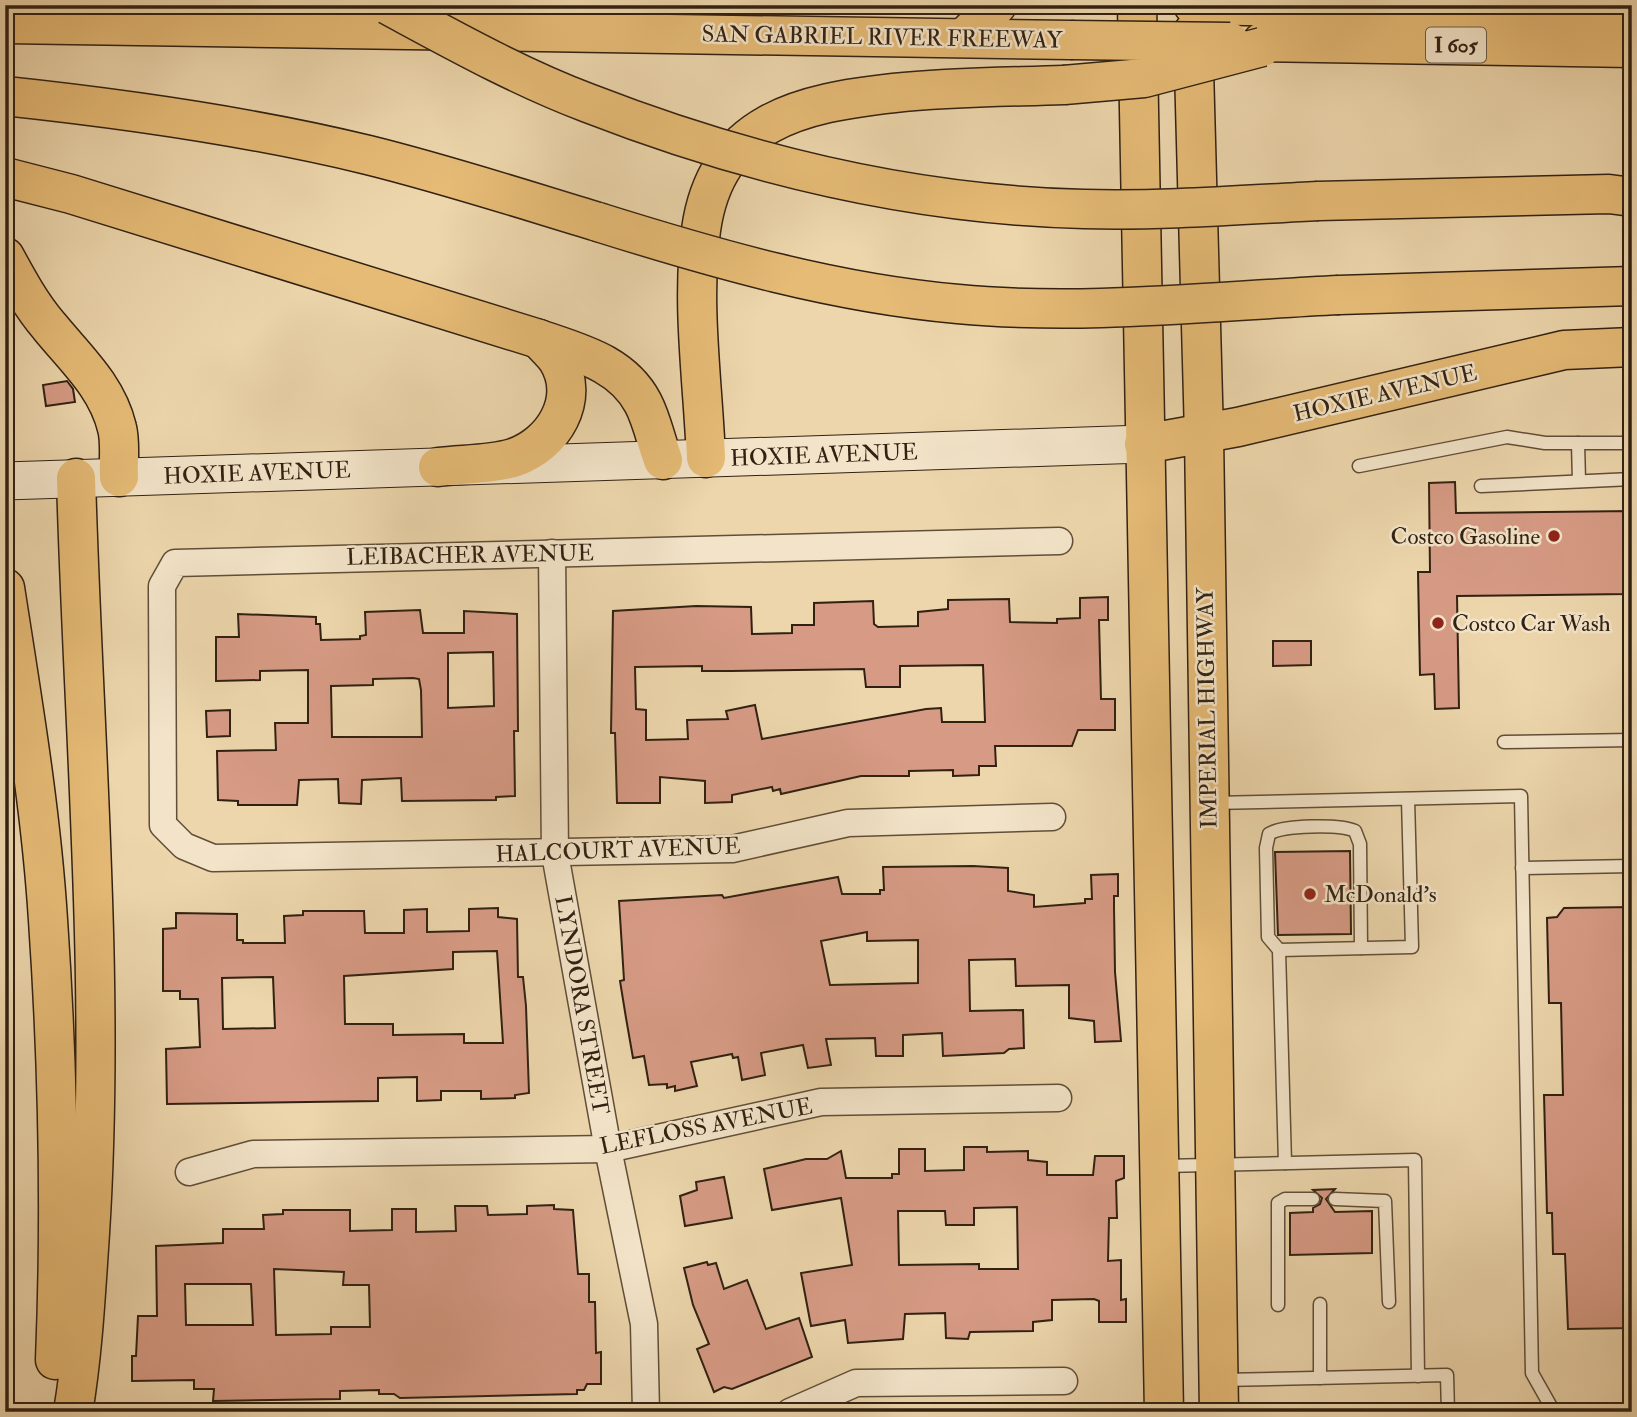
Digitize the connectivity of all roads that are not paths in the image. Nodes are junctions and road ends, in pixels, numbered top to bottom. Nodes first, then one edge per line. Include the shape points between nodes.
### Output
1 (388, 5) edge
2 (997, 5) edge
3 (1137, 5) edge
4 (1192, 5) edge
5 (1632, 13) edge
6 (5, 24) edge
7 (1267, 34) edge
8 (965, 37) junction
9 (1632, 48) edge
10 (5, 96) edge
11 (5, 177) edge
12 (1624, 194) edge
13 (5, 257) edge
14 (1632, 286) edge
15 (539, 339) junction
16 (1632, 348) edge
17 (1204, 435) junction
18 (1578, 443) junction
19 (1632, 443) edge
20 (1144, 444) junction
21 (706, 458) junction
22 (663, 460) junction
23 (1359, 466) dead end
24 (438, 467) junction
25 (119, 477) junction
26 (76, 478) junction
27 (1632, 479) edge
28 (16, 480) edge
29 (1579, 481) junction
30 (1481, 486) dead end
31 (1059, 541) dead end
32 (552, 553) junction
33 (5, 588) edge
34 (1632, 740) edge
35 (1504, 742) dead end
36 (1408, 799) junction
37 (1208, 803) junction
38 (1052, 817) dead end
39 (184, 846) joint
40 (555, 854) junction
41 (1632, 866) edge
42 (1522, 868) junction
43 (1361, 948) junction
44 (1279, 950) junction
45 (1058, 1098) dead end
46 (608, 1149) junction
47 (1285, 1163) junction
48 (1214, 1165) junction
49 (1160, 1166) junction
50 (189, 1172) dead end
51 (1313, 1199) dead end
52 (1335, 1199) dead end
53 (1389, 1302) dead end
54 (1320, 1304) dead end
55 (1278, 1305) dead end
56 (1418, 1376) junction
57 (1320, 1378) junction
58 (1064, 1381) dead end
59 (1218, 1396) edge
60 (53, 1412) edge
61 (73, 1412) edge
62 (646, 1412) edge
63 (790, 1412) edge
64 (1164, 1412) edge
65 (1448, 1412) edge
66 (1554, 1412) edge

1 - 12 main road, bridge via 586,103 713,147 835,178 974,201 1084,209
2 - 8 main road
3 - 20 main road
4 - 7 main road
4 - 17 main road, IMPERIAL HIGHWAY
5 - 7 main road
6 - 8 main road, SAN GABRIEL RIVER FREEWAY / I 605
7 - 8 main road, SAN GABRIEL RIVER FREEWAY / I 605, bridge via 1071,40
7 - 9 main road, SAN GABRIEL RIVER FREEWAY / I 605
7 - 21 main road, bridge via 1144,78 842,98 800,108 746,140 722,167 701,229
10 - 14 main road, bridge via 277,136 369,155 717,260 876,293 958,304 1041,309
11 - 15 main road
13 - 25 main road via 27,296 102,392 117,429
15 - 22 main road via 603,362 628,380 644,404
15 - 24 main road via 558,360 564,382 565,403 550,437 510,459
16 - 17 main road, HOXIE AVENUE via 1564,350
17 - 20 main road, HOXIE AVENUE
17 - 37 main road, IMPERIAL HIGHWAY
18 - 19 lane
18 - 23 lane via 1507,437
18 - 29 lane
20 - 21 main road, HOXIE AVENUE
20 - 49 main road
21 - 22 main road, HOXIE AVENUE
22 - 24 main road, HOXIE AVENUE
24 - 25 main road, HOXIE AVENUE
25 - 26 main road, HOXIE AVENUE
26 - 28 main road, HOXIE AVENUE
26 - 61 main road via 97,986 94,1172
27 - 29 lane
29 - 30 lane
31 - 32 street, LEIBACHER AVENUE
32 - 39 street, LEIBACHER AVENUE via 175,563 162,586 163,825
32 - 40 street, LYNDORA STREET
33 - 60 main road via 30,752 48,917 60,1241
34 - 35 lane
36 - 37 lane
36 - 42 lane via 1521,796
36 - 43 lane via 1412,947
37 - 48 main road, IMPERIAL HIGHWAY
38 - 40 street, HALCOURT AVENUE via 848,823 732,849
39 - 40 street, HALCOURT AVENUE via 213,858
40 - 46 street, LYNDORA STREET
41 - 42 lane
42 - 66 lane via 1532,1373
43 - 44 lane
43 - 44 lane via 1360,844 1355,831 1280,828 1269,834 1266,848 1268,937
44 - 47 lane
45 - 46 street, LEFLOSS AVENUE via 821,1102
46 - 50 street, LEFLOSS AVENUE via 253,1154
46 - 62 street, LYNDORA STREET via 644,1324
47 - 48 lane
47 - 56 lane via 1415,1160
48 - 49 lane
48 - 59 main road, IMPERIAL HIGHWAY
49 - 64 main road
51 - 55 lane via 1278,1203
52 - 53 lane via 1385,1201
54 - 57 lane
56 - 57 lane
56 - 65 lane via 1447,1375
57 - 59 lane
58 - 63 street via 856,1383

